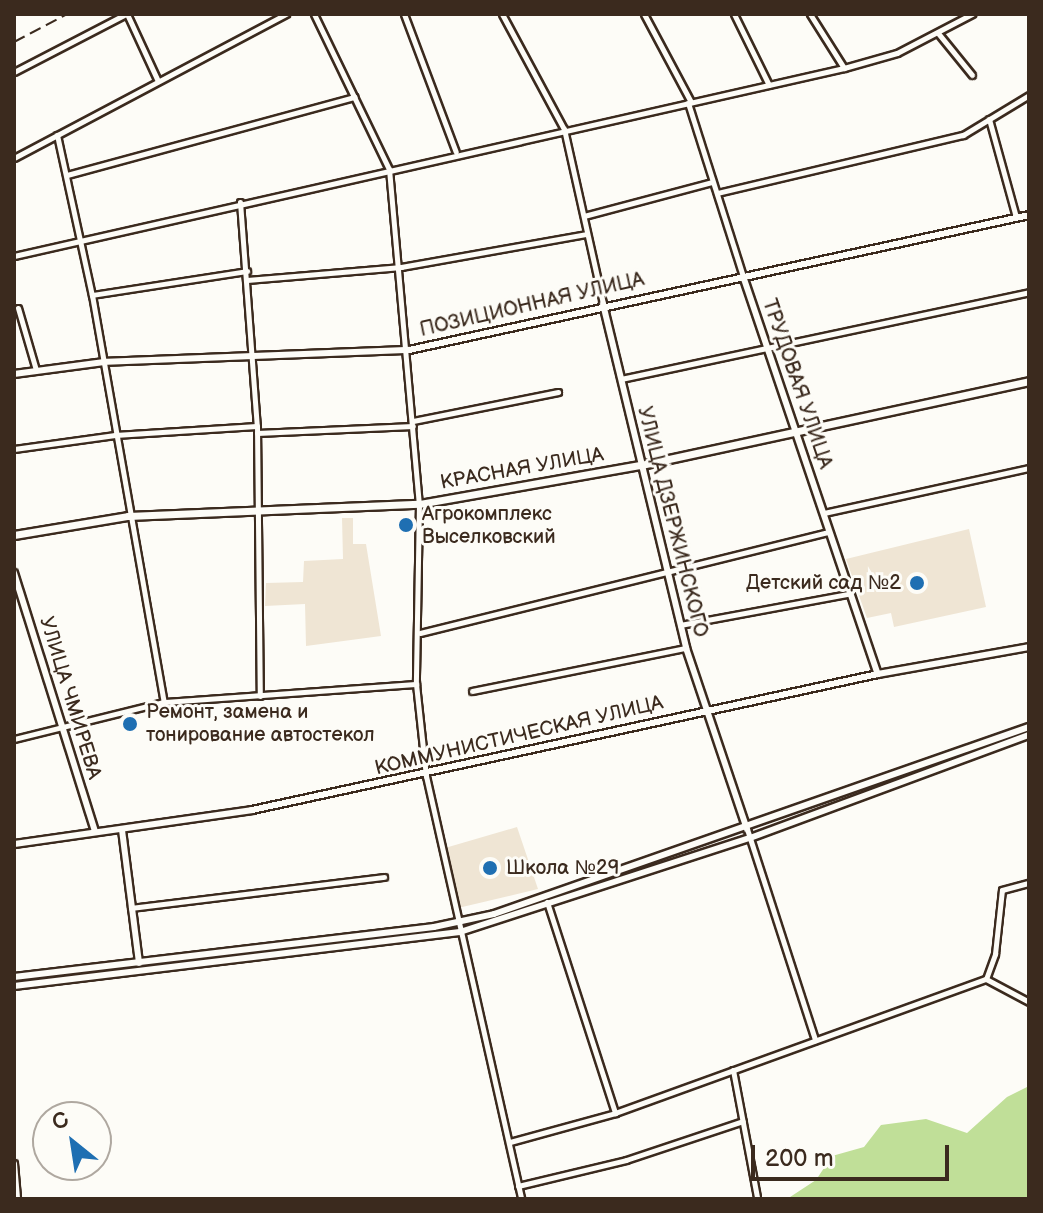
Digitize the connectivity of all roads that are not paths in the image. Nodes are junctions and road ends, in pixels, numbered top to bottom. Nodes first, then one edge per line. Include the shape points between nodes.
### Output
1 (126, 14) edge
2 (286, 14) edge
3 (314, 14) edge
4 (404, 14) edge
5 (502, 14) edge
6 (644, 14) edge
7 (734, 14) edge
8 (810, 14) edge
9 (972, 14) edge
10 (938, 33) junction
11 (844, 68) junction
12 (14, 72) edge
13 (972, 75) dead end
14 (157, 79) junction
15 (769, 85) junction
16 (1029, 95) edge
17 (355, 97) junction
18 (690, 103) junction
19 (989, 119) junction
20 (564, 129) junction
21 (57, 135) junction
22 (456, 152) junction
23 (14, 158) edge
24 (389, 169) junction
25 (67, 175) junction
26 (712, 182) junction
27 (717, 193) junction
28 (240, 202) junction
29 (1029, 215) edge
30 (584, 216) junction
31 (1016, 217) junction
32 (587, 234) junction
33 (81, 240) junction
34 (14, 256) edge
35 (401, 267) junction
36 (247, 271) junction
37 (743, 276) junction
38 (247, 280) junction
39 (1029, 292) edge
40 (92, 295) junction
41 (603, 304) junction
42 (18, 308) dead end
43 (768, 348) junction
44 (409, 350) junction
45 (253, 353) junction
46 (104, 362) junction
47 (36, 370) junction
48 (14, 374) edge
49 (621, 379) junction
50 (1029, 381) edge
51 (558, 392) dead end
52 (413, 424) junction
53 (257, 429) junction
54 (795, 431) junction
55 (115, 435) junction
56 (14, 449) edge
57 (641, 465) junction
58 (1029, 468) edge
59 (419, 504) junction
60 (258, 508) junction
61 (824, 513) junction
62 (128, 516) junction
63 (829, 532) junction
64 (14, 535) edge
65 (668, 570) junction
66 (14, 573) edge
67 (848, 594) junction
68 (680, 625) junction
69 (420, 633) junction
70 (1029, 647) edge
71 (686, 648) junction
72 (878, 674) junction
73 (416, 684) junction
74 (472, 691) dead end
75 (260, 696) junction
76 (164, 702) junction
77 (704, 710) junction
78 (61, 725) junction
79 (1029, 727) edge
80 (1029, 735) edge
81 (14, 739) edge
82 (426, 776) junction
83 (747, 829) junction
84 (122, 830) junction
85 (95, 832) junction
86 (750, 838) junction
87 (14, 844) edge
88 (384, 877) dead end
89 (1029, 883) edge
90 (546, 897) junction
91 (549, 906) junction
92 (131, 908) junction
93 (459, 922) junction
94 (460, 932) junction
95 (139, 962) junction
96 (140, 971) junction
97 (14, 977) edge
98 (986, 979) junction
99 (14, 986) edge
100 (1029, 1002) edge
101 (815, 1040) junction
102 (733, 1070) junction
103 (615, 1113) junction
104 (743, 1121) junction
105 (509, 1142) junction
106 (14, 1163) edge
107 (518, 1186) junction
108 (757, 1197) edge
109 (17, 1199) edge
110 (521, 1199) edge

1 - 12 street
1 - 14 street
2 - 14 street
3 - 17 street
4 - 22 street
5 - 20 street, УЛИЦА ДЗЕРЖИНСКОГО
6 - 18 street, ТРУДОВАЯ УЛИЦА
7 - 15 street
8 - 11 street
9 - 10 street
10 - 11 street via 897,53
10 - 13 street
11 - 15 street
14 - 21 street
15 - 18 street
16 - 19 street
17 - 24 street
17 - 25 street
18 - 20 street
18 - 26 street, ТРУДОВАЯ УЛИЦА
19 - 27 street via 963,135
19 - 31 street
20 - 22 street
20 - 30 street, УЛИЦА ДЗЕРЖИНСКОГО
21 - 23 street
21 - 25 street
22 - 24 street
24 - 28 street
24 - 35 street
25 - 33 street
26 - 27 street, ТРУДОВАЯ УЛИЦА
26 - 30 street
27 - 37 street, ТРУДОВАЯ УЛИЦА
28 - 33 street
28 - 36 street
29 - 31 street, ПОЗИЦИОННАЯ УЛИЦА
30 - 32 street, УЛИЦА ДЗЕРЖИНСКОГО
31 - 37 street, ПОЗИЦИОННАЯ УЛИЦА
32 - 35 street
32 - 41 street, УЛИЦА ДЗЕРЖИНСКОГО
33 - 34 street
33 - 40 street
35 - 38 street
35 - 44 street
36 - 38 street
36 - 40 street
37 - 41 street, ПОЗИЦИОННАЯ УЛИЦА
37 - 43 street, ТРУДОВАЯ УЛИЦА
38 - 45 street
39 - 43 street
40 - 46 street
41 - 44 street, ПОЗИЦИОННАЯ УЛИЦА
41 - 49 street, УЛИЦА ДЗЕРЖИНСКОГО
42 - 47 street
43 - 49 street
43 - 54 street, ТРУДОВАЯ УЛИЦА
44 - 45 street, ПОЗИЦИОННАЯ УЛИЦА
44 - 52 street
45 - 46 street, ПОЗИЦИОННАЯ УЛИЦА
45 - 53 street
46 - 47 street, ПОЗИЦИОННАЯ УЛИЦА
46 - 55 street
47 - 48 street, ПОЗИЦИОННАЯ УЛИЦА
49 - 57 street, УЛИЦА ДЗЕРЖИНСКОГО
50 - 54 main road, КРАСНАЯ УЛИЦА
51 - 52 street
52 - 53 street
52 - 59 street
53 - 55 street
53 - 60 street
54 - 57 main road, КРАСНАЯ УЛИЦА
54 - 61 street, ТРУДОВАЯ УЛИЦА
55 - 56 street
55 - 62 street
57 - 59 main road, КРАСНАЯ УЛИЦА
57 - 65 street, УЛИЦА ДЗЕРЖИНСКОГО
58 - 61 street
59 - 60 main road, КРАСНАЯ УЛИЦА
59 - 69 street
60 - 62 main road, КРАСНАЯ УЛИЦА
60 - 75 street
61 - 63 street, ТРУДОВАЯ УЛИЦА
62 - 64 main road, КРАСНАЯ УЛИЦА
62 - 76 street
63 - 65 street
63 - 67 street, ТРУДОВАЯ УЛИЦА
65 - 68 street, УЛИЦА ДЗЕРЖИНСКОГО
65 - 69 street
66 - 78 street, УЛИЦА ЧМИРЕВА
67 - 68 street
67 - 72 street, ТРУДОВАЯ УЛИЦА
68 - 71 street, УЛИЦА ДЗЕРЖИНСКОГО
69 - 73 street
70 - 72 street, КОММУНИСТИЧЕСКАЯ УЛИЦА
71 - 74 street
71 - 77 street, УЛИЦА ДЗЕРЖИНСКОГО
72 - 77 street, КОММУНИСТИЧЕСКАЯ УЛИЦА
73 - 75 street
73 - 82 street
75 - 76 street
76 - 78 street
77 - 82 street, КОММУНИСТИЧЕСКАЯ УЛИЦА
77 - 83 street, УЛИЦА ДЗЕРЖИНСКОГО
78 - 81 street
78 - 85 street, УЛИЦА ЧМИРЕВА
79 - 83 street
80 - 86 street
82 - 84 street, КОММУНИСТИЧЕСКАЯ УЛИЦА
82 - 93 street
83 - 86 street, УЛИЦА ДЗЕРЖИНСКОГО
83 - 90 street
84 - 85 street, КОММУНИСТИЧЕСКАЯ УЛИЦА
84 - 92 street
85 - 87 street, КОММУНИСТИЧЕСКАЯ УЛИЦА
86 - 91 street
86 - 101 street, УЛИЦА ДЗЕРЖИНСКОГО
88 - 92 street
89 - 98 street via 1002,890 995,954
90 - 91 street
90 - 93 street
91 - 94 street
91 - 103 street
92 - 95 street
93 - 94 street
93 - 95 street
94 - 96 street
94 - 105 street
95 - 96 street
95 - 97 street
96 - 99 street
98 - 100 street
98 - 101 street
101 - 102 street
102 - 103 street
102 - 104 street
103 - 105 street
104 - 107 street via 626,1160
104 - 108 street
105 - 107 street
106 - 109 street
107 - 110 street

